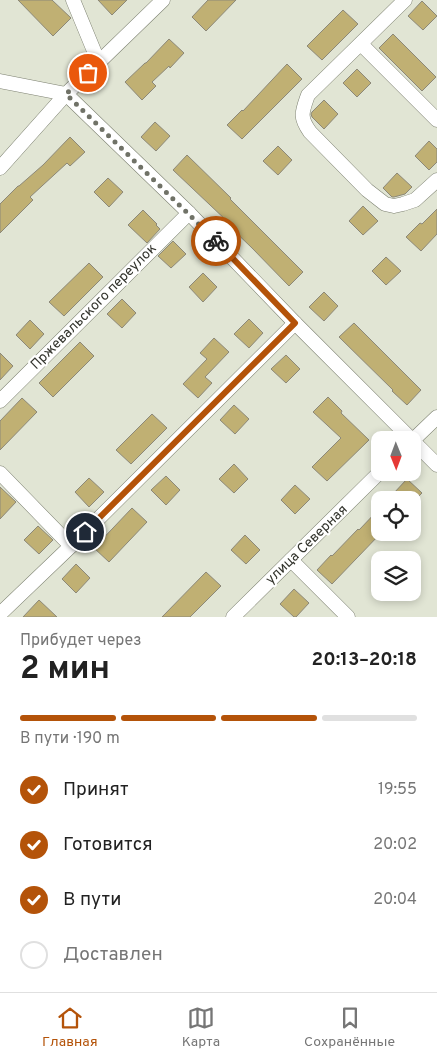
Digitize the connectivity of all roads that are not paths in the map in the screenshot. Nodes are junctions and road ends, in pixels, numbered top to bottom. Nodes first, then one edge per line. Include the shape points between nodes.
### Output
1 (73, 0) edge
2 (163, 0) edge
3 (405, 0) edge
4 (361, 44) junction
5 (99, 63) junction
6 (0, 81) edge
7 (66, 94) junction
8 (437, 120) edge
9 (0, 168) edge
10 (437, 180) edge
11 (189, 213) junction
12 (295, 323) junction
13 (0, 401) edge
14 (437, 417) edge
15 (404, 431) edge
16 (421, 432) edge
17 (421, 448) edge
18 (437, 465) edge
19 (0, 473) edge
20 (371, 481) edge
21 (71, 546) junction
22 (292, 560) junction
23 (0, 614) edge
24 (233, 617) edge
25 (348, 617) edge

1 - 5 street
2 - 5 street
3 - 4 street
4 - 8 street
4 - 10 street via 308,95 303,122 367,190 385,204 394,206 415,200
5 - 7 street
6 - 7 street
7 - 9 street
7 - 11 street
11 - 12 street
11 - 13 street, Пржевальского переулок
12 - 15 street
12 - 21 street
14 - 16 street
17 - 18 street
19 - 21 street
20 - 22 street, улица Северная
21 - 23 street
22 - 24 street, улица Северная
22 - 25 street

